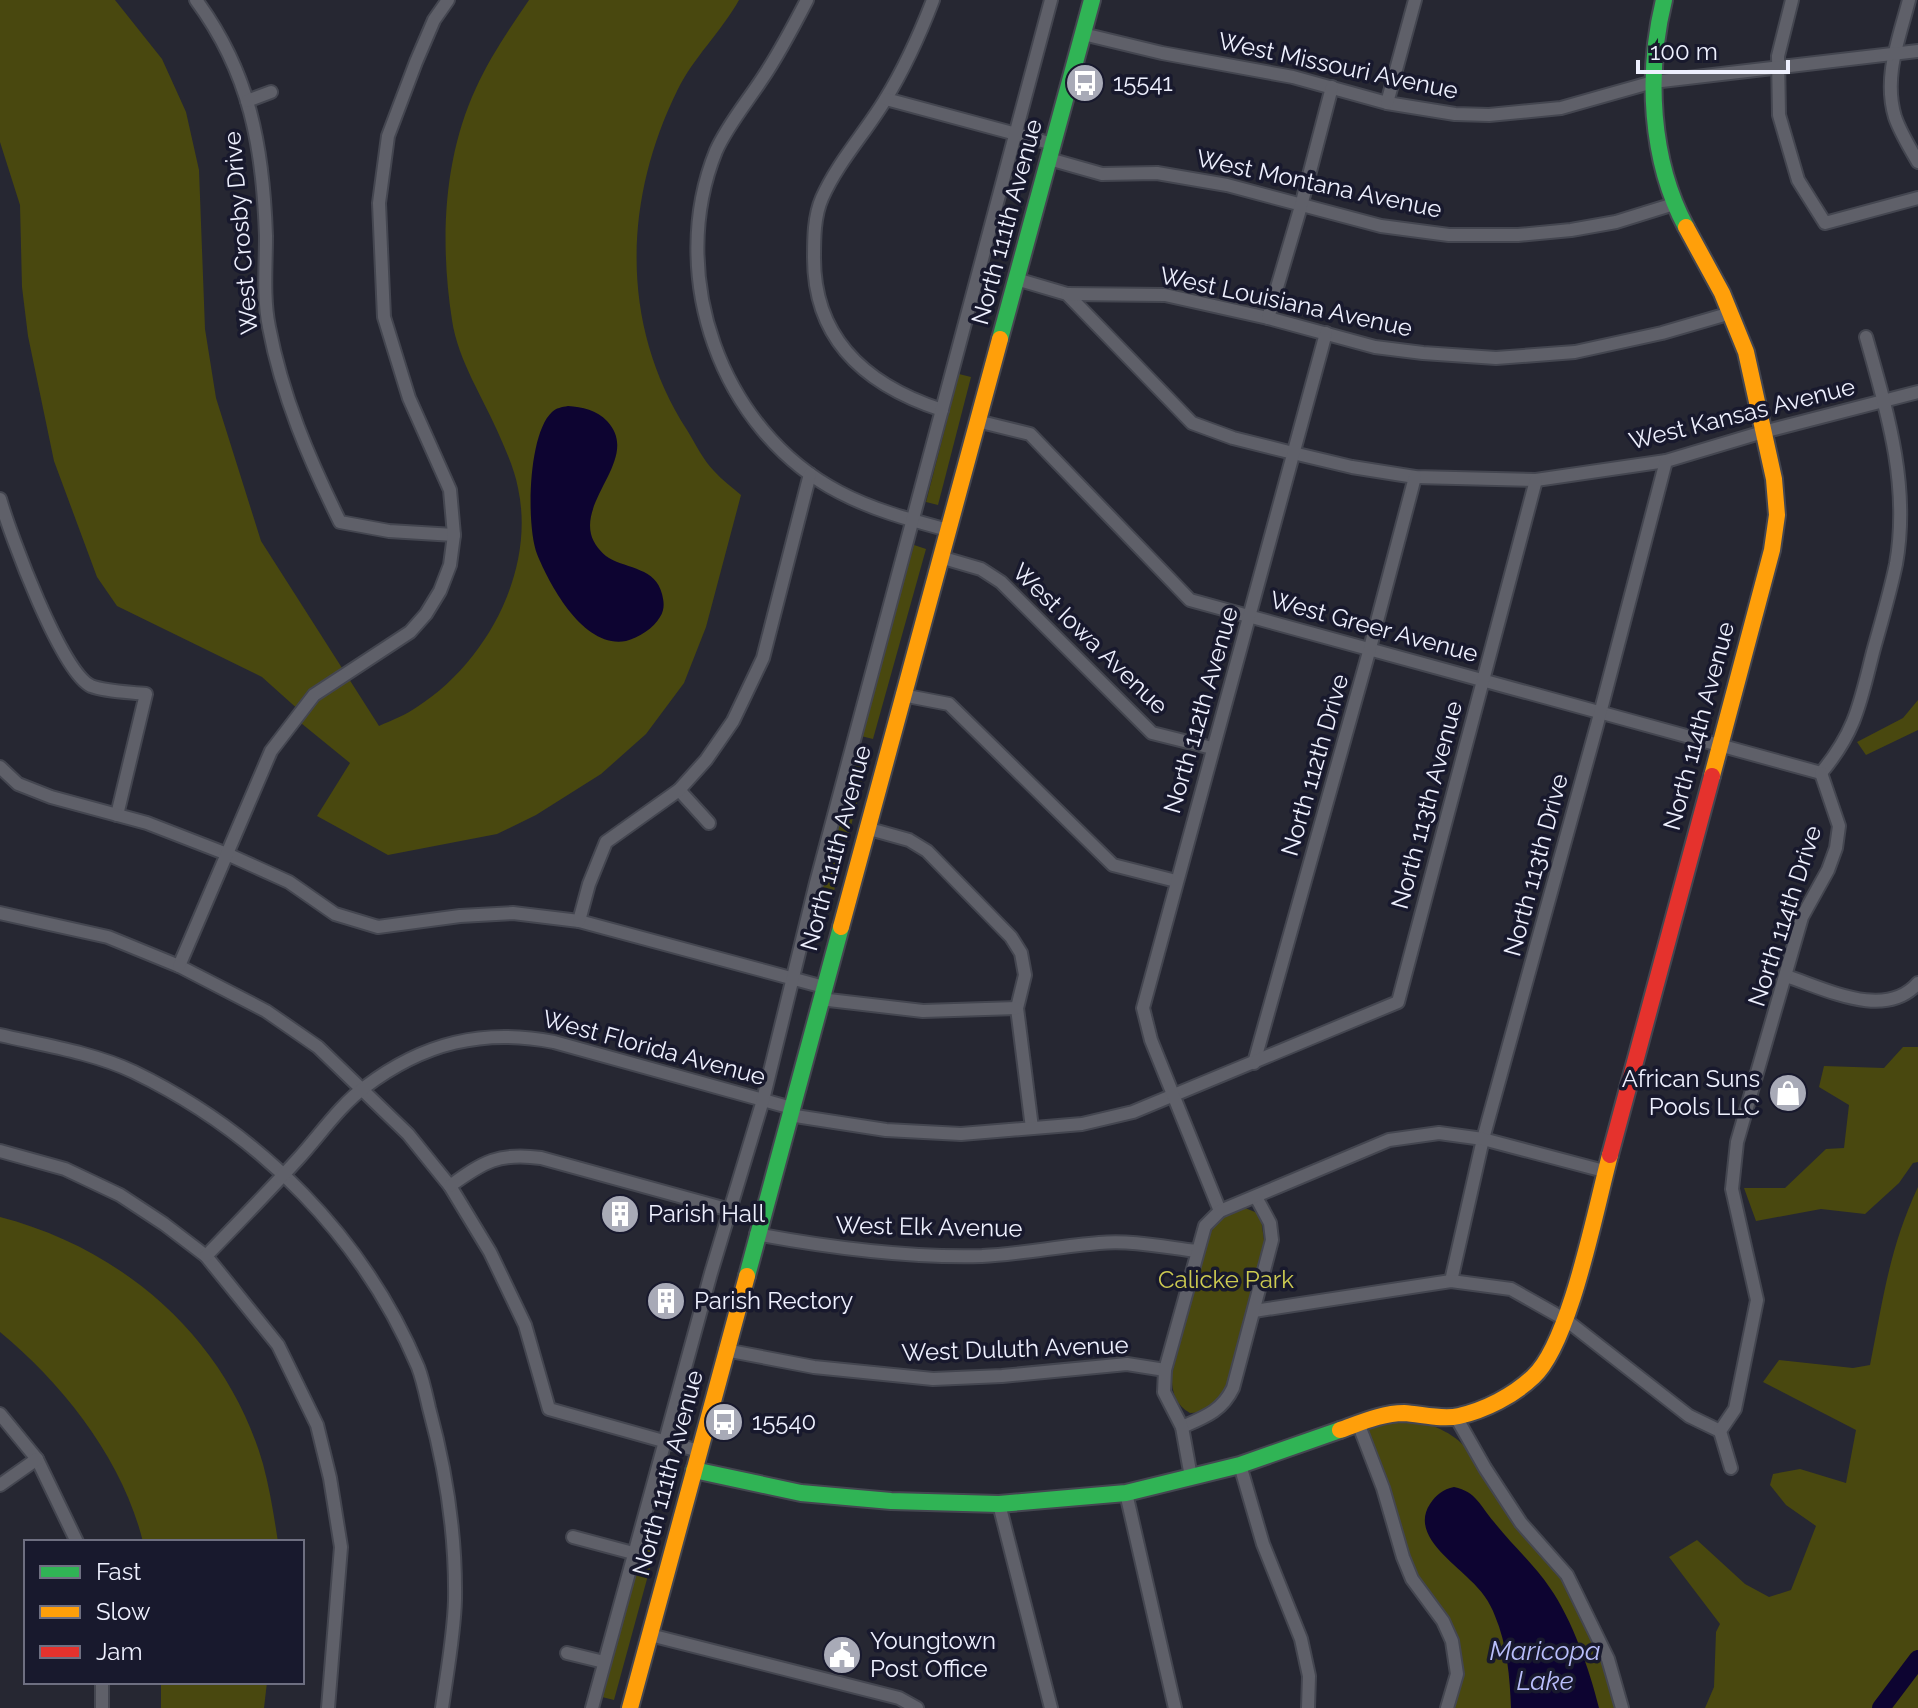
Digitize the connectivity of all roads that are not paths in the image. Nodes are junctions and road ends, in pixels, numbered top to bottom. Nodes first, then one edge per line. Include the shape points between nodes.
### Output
1 (196, 0) edge
2 (448, 0) edge
3 (807, 0) edge
4 (933, 0) edge
5 (1051, 0) edge
6 (1092, 0) edge
7 (1415, 0) edge
8 (1664, 0) edge
9 (1792, 0) edge
10 (1909, 0) edge
11 (1083, 34) junction
12 (1918, 51) edge
13 (1895, 52) junction
14 (1778, 67) junction
15 (1653, 82) junction
16 (1332, 87) junction
17 (271, 92) dead end
18 (886, 99) junction
19 (247, 101) junction
20 (1387, 103) junction
21 (1016, 134) junction
22 (1051, 152) junction
23 (1918, 162) edge
24 (1918, 198) edge
25 (1674, 204) junction
26 (1301, 206) junction
27 (1016, 279) junction
28 (1067, 294) junction
29 (1731, 313) junction
30 (1268, 318) junction
31 (1326, 333) junction
32 (1866, 337) dead end
33 (1918, 392) edge
34 (1884, 401) junction
35 (942, 410) junction
36 (977, 421) junction
37 (1763, 432) junction
38 (1293, 453) junction
39 (1666, 461) junction
40 (810, 474) junction
41 (1415, 477) junction
42 (1536, 480) junction
43 (0, 499) edge
44 (912, 520) junction
45 (948, 530) junction
46 (454, 535) junction
47 (940, 557) junction
48 (1249, 617) junction
49 (1370, 648) junction
50 (1483, 679) junction
51 (902, 695) junction
52 (1601, 712) junction
53 (1719, 744) junction
54 (1212, 748) junction
55 (0, 767) edge
56 (1821, 773) junction
57 (679, 790) junction
58 (117, 815) junction
59 (709, 823) dead end
60 (866, 828) junction
61 (227, 854) junction
62 (1176, 881) junction
63 (0, 913) edge
64 (579, 921) junction
65 (179, 966) junction
66 (1786, 976) junction
67 (793, 978) junction
68 (1918, 983) edge
69 (822, 993) junction
70 (1398, 1002) joint
71 (1017, 1008) junction
72 (0, 1035) edge
73 (1254, 1063) junction
74 (363, 1088) junction
75 (1173, 1097) junction
76 (763, 1100) junction
77 (790, 1112) junction
78 (1032, 1128) junction
79 (1483, 1139) junction
80 (0, 1151) edge
81 (1604, 1171) junction
82 (284, 1175) junction
83 (450, 1186) junction
84 (1256, 1197) junction
85 (730, 1210) junction
86 (1220, 1211) junction
87 (756, 1234) junction
88 (1197, 1251) junction
89 (206, 1256) junction
90 (1451, 1281) junction
91 (1254, 1311) junction
92 (1566, 1320) junction
93 (725, 1350) junction
94 (1165, 1370) junction
95 (0, 1414) edge
96 (1456, 1417) junction
97 (1358, 1423) junction
98 (1182, 1427) junction
99 (1720, 1431) junction
100 (664, 1441) junction
101 (699, 1451) junction
102 (37, 1459) junction
103 (1240, 1465) junction
104 (1731, 1468) dead end
105 (694, 1470) junction
106 (1191, 1477) junction
107 (0, 1485) edge
108 (1126, 1493) junction
109 (999, 1504) junction
110 (573, 1537) dead end
111 (76, 1540) edge
112 (633, 1553) junction
113 (650, 1635) junction
114 (567, 1653) dead end
115 (604, 1662) junction
116 (102, 1684) edge
117 (102, 1708) edge
118 (328, 1708) edge
119 (442, 1708) edge
120 (592, 1708) edge
121 (630, 1708) edge
122 (917, 1708) edge
123 (1051, 1708) edge
124 (1175, 1708) edge
125 (1308, 1708) edge
126 (1447, 1708) edge
127 (1622, 1708) edge

1 - 19 street, West Crosby Drive via 230,52
2 - 46 street via 434,20 388,136 379,203 384,317 409,398 450,490
3 - 40 street via 717,150 696,248 713,345 736,393 777,445
4 - 18 street
5 - 21 street, North 111th Avenue
6 - 11 street, North 111th Avenue
7 - 20 street
8 - 15 street, North 114th Avenue
9 - 14 street
10 - 13 street
11 - 16 street, West Missouri Avenue
11 - 22 street, North 111th Avenue
12 - 13 street, West Missouri Avenue
13 - 14 street, West Missouri Avenue
13 - 23 street via 1889,92 1896,120
14 - 15 street, West Missouri Avenue
14 - 24 street via 1779,115 1798,180 1825,223
15 - 20 street, West Missouri Avenue via 1585,103 1523,113 1455,114
15 - 25 street, North 114th Avenue via 1659,147
16 - 20 street, West Missouri Avenue
16 - 26 street
17 - 19 street, West Crosby Drive
18 - 21 street, West Montana Avenue
18 - 35 street via 821,200 814,278 829,327 846,352 883,386
19 - 46 street, West Crosby Drive via 265,197 268,324 288,404 309,458 340,522
21 - 22 street, West Montana Avenue
21 - 35 street, North 111th Avenue
22 - 26 street, West Montana Avenue via 1102,174 1157,173
22 - 27 street, North 111th Avenue
25 - 26 street, West Montana Avenue via 1580,229 1484,236 1401,229
25 - 29 street, North 114th Avenue
26 - 30 street
27 - 28 street, West Kansas Avenue
27 - 36 street, North 111th Avenue
28 - 30 street, West Louisiana Avenue via 1165,295
28 - 38 street, West Kansas Avenue via 1192,423
29 - 31 street, West Louisiana Avenue via 1575,352 1496,358 1375,347
29 - 37 street, North 114th Avenue via 1746,352
30 - 31 street, West Louisiana Avenue
31 - 38 street, North 112th Avenue
32 - 34 street
33 - 34 street, West Kansas Avenue
34 - 37 street, West Kansas Avenue
34 - 56 street via 1899,477 1896,563 1853,724
35 - 44 street, North 111th Avenue
36 - 45 street, North 111th Avenue
36 - 48 street, West Greer Avenue via 1030,434 1190,600
37 - 39 street, West Kansas Avenue
37 - 53 street, North 114th Avenue via 1777,499 1775,534
38 - 41 street, West Kansas Avenue
38 - 48 street, North 112th Avenue
39 - 42 street, West Kansas Avenue
39 - 52 street, North 113th Drive
40 - 44 street via 837,492
40 - 57 street via 763,658 733,721
41 - 42 street, West Kansas Avenue
41 - 49 street, North 112th Drive
42 - 50 street, North 113th Avenue
43 - 58 street via 46,617 77,674 91,686 146,694
44 - 45 street
44 - 67 street, North 111th Avenue
45 - 47 street, North 111th Avenue
46 - 61 street via 450,565 426,614 410,632 314,695 271,751
47 - 51 street, North 111th Avenue
47 - 54 street, West Iowa Avenue via 981,569 1001,582 1152,733
48 - 49 street, West Greer Avenue
48 - 54 street, North 112th Avenue
49 - 50 street, West Greer Avenue
49 - 73 street, North 112th Drive
50 - 52 street, West Greer Avenue
50 - 70 street, North 113th Avenue
51 - 60 street, North 111th Avenue
51 - 62 street via 949,704 1113,865
52 - 53 street, West Greer Avenue
52 - 79 street, North 113th Drive
53 - 56 street, West Greer Avenue
53 - 81 street, North 114th Avenue
54 - 62 street, North 112th Avenue
55 - 58 street via 18,784
56 - 66 street, North 114th Drive via 1839,826 1836,848 1802,917
57 - 59 street
57 - 64 street via 606,842
58 - 61 street
60 - 69 street, North 111th Avenue
60 - 71 street via 927,851 1011,937 1025,975
61 - 64 street via 289,882 335,914 378,927 513,913
61 - 65 street
62 - 75 street, North 112th Avenue via 1143,1008
63 - 65 street via 108,937
64 - 67 street
65 - 74 street via 266,1011 318,1047
66 - 68 street via 1878,1002 1894,999
66 - 99 street, North 114th Drive via 1737,1142 1732,1189 1757,1300 1735,1409
67 - 69 street
67 - 76 street, North 111th Avenue
69 - 71 street via 923,1011
69 - 77 street, North 111th Avenue
70 - 73 street, West Florida Avenue
71 - 78 street
72 - 82 street via 132,1071 197,1108
73 - 75 street, West Florida Avenue
74 - 76 street, West Florida Avenue via 410,1058 463,1040 525,1036
74 - 82 street, West Florida Avenue
74 - 83 street
75 - 78 street, West Florida Avenue via 1082,1124
75 - 86 street, North 112th Avenue
76 - 77 street, West Florida Avenue
76 - 85 street, North 111th Avenue
77 - 78 street, West Florida Avenue via 886,1130 961,1134
77 - 87 street, North 111th Avenue
79 - 81 street
79 - 84 street via 1439,1133 1389,1140
79 - 90 street, North 113th Drive
80 - 89 street via 65,1169 120,1195
81 - 92 street, North 114th Avenue
82 - 89 street, West Florida Avenue
82 - 119 street via 329,1221 373,1282 418,1368 439,1444 452,1529 455,1602
83 - 85 street via 481,1163 520,1155
83 - 100 street via 525,1325 549,1409
84 - 86 street
84 - 91 street via 1270,1223 1272,1240
85 - 100 street, North 111th Avenue
86 - 88 street via 1205,1226
87 - 88 street, West Elk Avenue via 891,1253 982,1256 1100,1242
87 - 93 street, North 111th Avenue
88 - 94 street
89 - 118 street via 278,1345 317,1425 341,1547
90 - 91 street
90 - 92 street via 1511,1289
91 - 98 street via 1228,1400 1213,1414
92 - 96 street, North 114th Avenue via 1535,1376 1500,1401
92 - 99 street via 1689,1416
93 - 94 street, West Duluth Avenue via 814,1367 933,1379 1127,1364
93 - 101 street, North 111th Avenue
94 - 98 street via 1164,1392
95 - 102 street
96 - 97 street via 1390,1413
96 - 127 street via 1521,1523 1567,1575 1608,1659
97 - 103 street
97 - 126 street via 1412,1579 1452,1641 1457,1674
98 - 106 street
99 - 104 street
100 - 101 street
100 - 112 street, North 111th Avenue
101 - 105 street, North 111th Avenue
102 - 107 street
102 - 111 street
103 - 106 street
103 - 125 street via 1263,1544 1301,1639 1309,1676
105 - 109 street via 801,1493
105 - 113 street, North 111th Avenue
106 - 108 street
108 - 109 street
108 - 124 street
109 - 123 street
110 - 112 street, North 111th Avenue
112 - 115 street, North 111th Avenue
113 - 121 street, North 111th Avenue
113 - 122 street via 899,1698
114 - 115 street
115 - 120 street, North 111th Avenue
116 - 117 street

